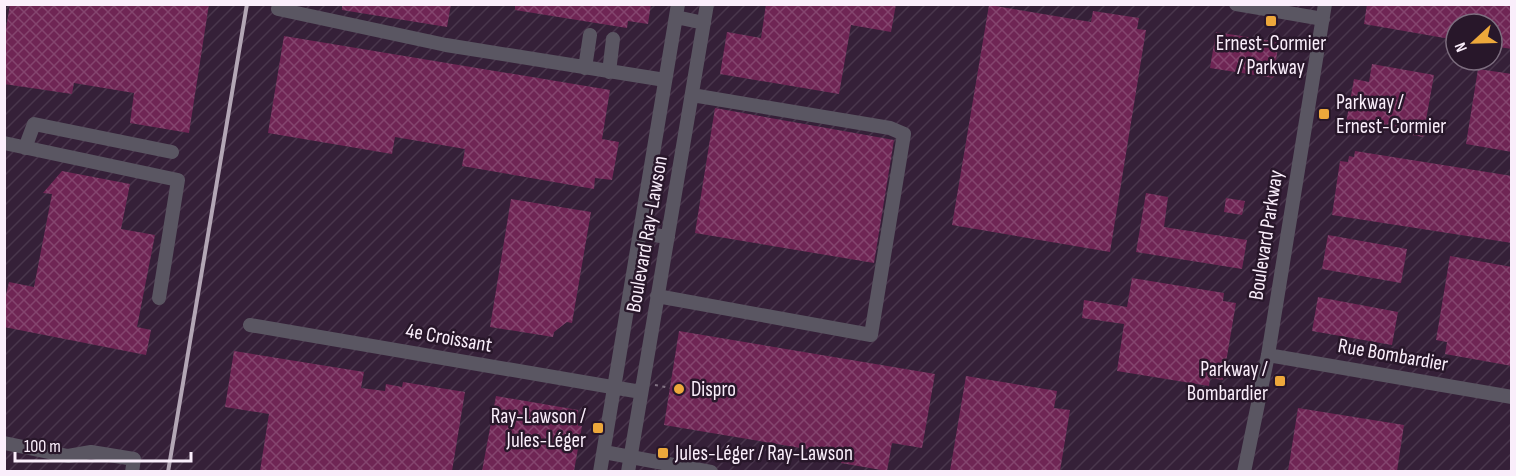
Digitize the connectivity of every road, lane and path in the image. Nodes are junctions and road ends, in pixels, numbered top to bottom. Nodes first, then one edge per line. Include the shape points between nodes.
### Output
1 (279, 4) edge
2 (707, 4) edge
3 (1236, 4) edge
4 (1325, 4) edge
5 (677, 11) edge
6 (1323, 19) junction
7 (704, 23) junction
8 (590, 35) dead end
9 (613, 39) dead end
10 (585, 68) junction
11 (609, 72) junction
12 (665, 80) junction
13 (692, 95) junction
14 (7, 144) edge
15 (25, 148) junction
16 (172, 152) dead end
17 (640, 233) junction
18 (668, 237) junction
19 (657, 296) junction
20 (159, 298) dead end
21 (250, 325) dead end
22 (1268, 355) junction
23 (615, 387) junction
24 (641, 392) junction
25 (1512, 398) edge
26 (4, 443) edge
27 (603, 452) junction
28 (631, 457) junction
29 (132, 471) edge
30 (600, 471) edge
31 (628, 471) edge
32 (711, 471) edge
33 (1244, 471) edge

1 - 10 street via 278,9 435,42
2 - 7 street, Boulevard Ray-Lawson
3 - 6 street
4 - 6 street, Boulevard Parkway
5 - 7 street
5 - 12 street, Boulevard Ray-Lawson
6 - 22 street, Boulevard Parkway
7 - 13 street, Boulevard Ray-Lawson
8 - 10 street
9 - 11 street
10 - 11 street
11 - 12 street
12 - 17 street, Boulevard Ray-Lawson
13 - 18 street, Boulevard Ray-Lawson
13 - 19 street via 890,128 904,134 871,334
14 - 15 street
15 - 16 street via 34,124
15 - 20 street via 178,180
17 - 18 street
17 - 23 street, Boulevard Ray-Lawson
18 - 19 street, Boulevard Ray-Lawson
19 - 24 street, Boulevard Ray-Lawson
21 - 23 street, 4e Croissant
22 - 25 street, Rue Bombardier
22 - 33 street, Boulevard Parkway
23 - 24 street, 4e Croissant
23 - 27 street, Boulevard Ray-Lawson
24 - 28 street, Boulevard Ray-Lawson
26 - 29 street via 68,456 91,452 134,459
27 - 28 street
27 - 30 street, Boulevard Ray-Lawson
28 - 31 street, Boulevard Ray-Lawson
28 - 32 street

